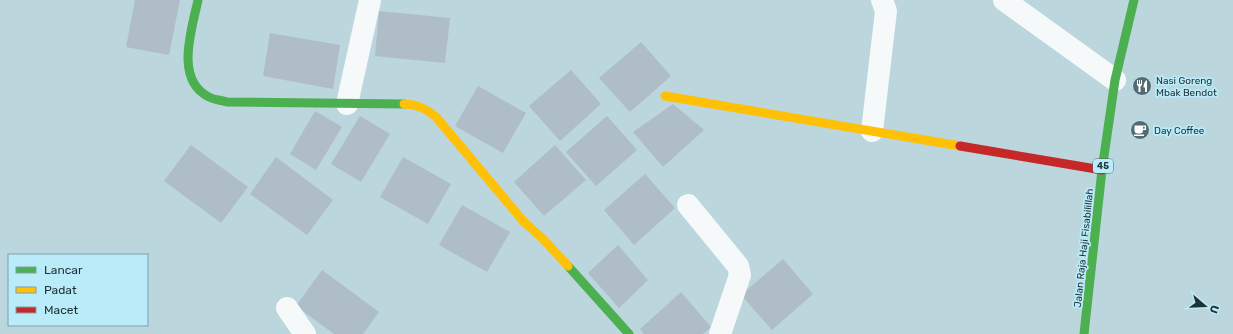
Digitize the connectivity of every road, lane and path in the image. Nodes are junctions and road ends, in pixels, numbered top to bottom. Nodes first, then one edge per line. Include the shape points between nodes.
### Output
1 (198, 0) edge
2 (370, 0) edge
3 (882, 0) edge
4 (1004, 0) edge
5 (1134, 0) edge
6 (1115, 80) junction
7 (665, 96) dead end
8 (347, 104) junction
9 (872, 131) junction
10 (1102, 170) junction
11 (688, 205) dead end
12 (287, 308) dead end
13 (305, 334) edge
14 (629, 334) edge
15 (720, 334) edge
16 (1084, 334) edge

1 - 8 main road via 187,64 191,80 198,89 216,100 227,102
2 - 8 street
3 - 9 street via 886,11
4 - 6 street
5 - 6 main road, Jalan Raja Haji Fisabilillah / 45
6 - 10 main road, Jalan Raja Haji Fisabilillah / 45
7 - 9 main road
8 - 14 main road via 411,104 426,109 436,117 524,222 543,239
9 - 10 main road
10 - 16 main road, Jalan Raja Haji Fisabilillah / 45
11 - 15 street via 738,266 740,275
12 - 13 street

